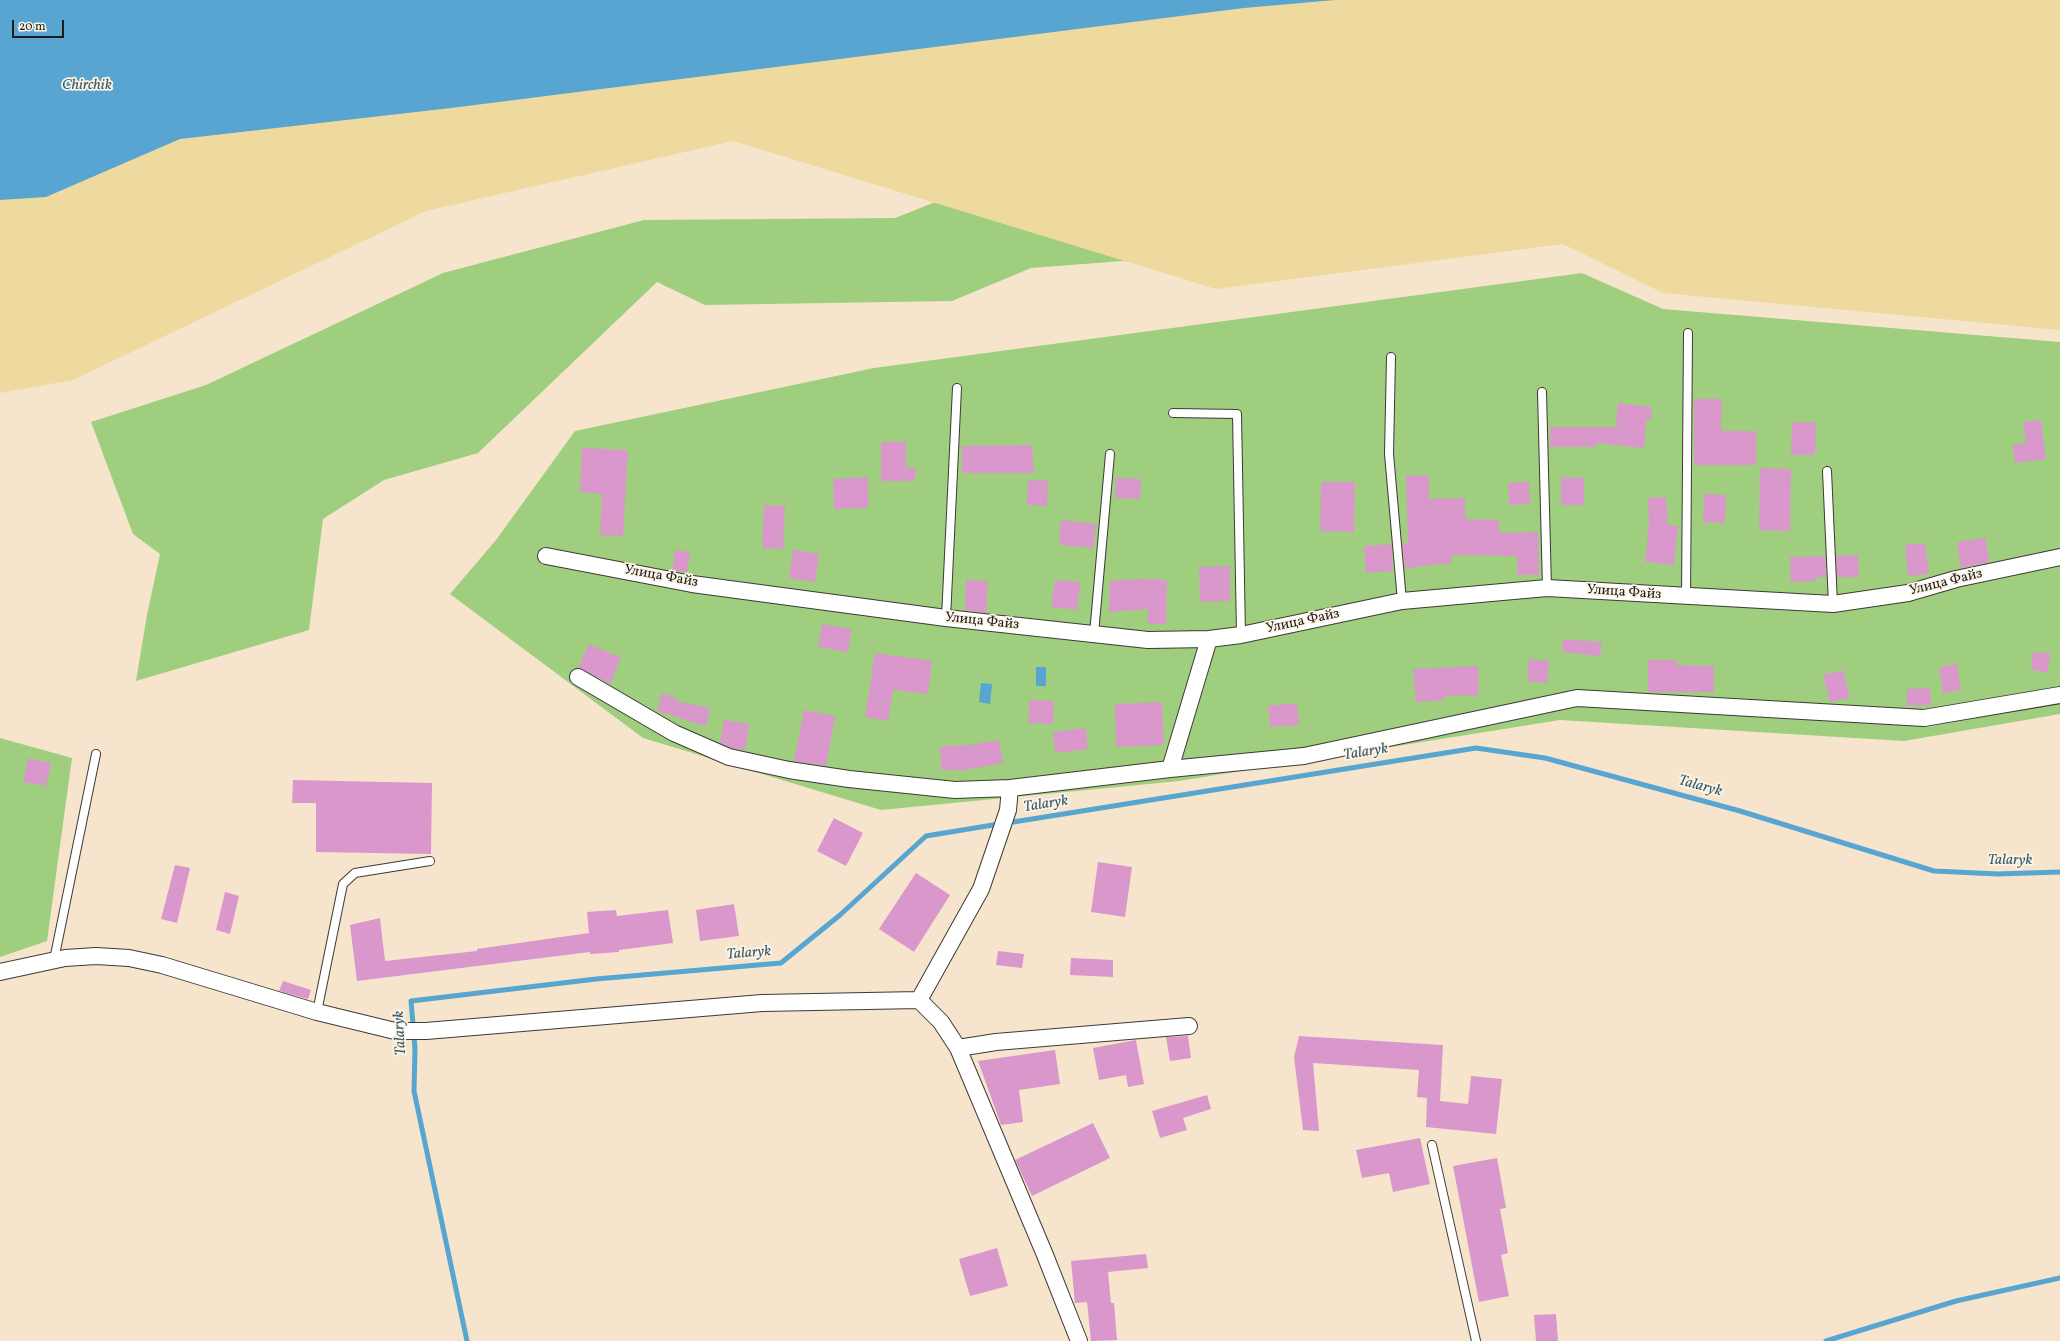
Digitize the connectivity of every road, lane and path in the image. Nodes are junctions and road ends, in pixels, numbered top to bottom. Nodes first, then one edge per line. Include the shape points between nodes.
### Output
1 (1688, 332) dead end
2 (1391, 357) dead end
3 (957, 388) dead end
4 (1542, 392) dead end
5 (1173, 414) dead end
6 (1110, 454) dead end
7 (1827, 471) dead end
8 (546, 556) dead end
9 (2060, 557) edge
10 (1548, 588) junction
11 (1686, 597) junction
12 (1402, 601) junction
13 (1833, 604) junction
14 (946, 618) junction
15 (1094, 634) junction
16 (1241, 635) junction
17 (1209, 639) junction
18 (578, 677) dead end
19 (2060, 695) edge
20 (96, 754) dead end
21 (1170, 769) junction
22 (1010, 788) junction
23 (430, 861) dead end
24 (54, 960) junction
25 (0, 972) edge
26 (919, 1000) junction
27 (317, 1012) junction
28 (1189, 1026) dead end
29 (958, 1048) junction
30 (1432, 1145) dead end
31 (1079, 1341) edge
32 (1476, 1341) edge

1 - 11 lane
2 - 12 lane via 1389,454
3 - 14 lane
4 - 10 lane
5 - 16 lane via 1237,414
6 - 15 lane
7 - 13 lane
8 - 14 street, Улица Файз via 692,584
9 - 13 street, Улица Файз via 1908,593
10 - 11 street, Улица Файз
10 - 12 street, Улица Файз
11 - 13 street, Улица Файз
12 - 16 street, Улица Файз
14 - 15 street, Улица Файз
15 - 17 street, Улица Файз via 1148,640
16 - 17 street, Улица Файз
17 - 21 street
18 - 22 street via 674,732 729,757 849,779 955,790
19 - 21 street via 1924,718 1577,698 1304,756
20 - 24 lane
21 - 22 street
22 - 26 street via 1008,810 981,889
23 - 27 lane via 355,873 343,884
24 - 25 street
24 - 27 street via 96,956 146,961
26 - 27 street via 762,1004 426,1031 395,1031
26 - 29 street via 941,1022
28 - 29 street via 996,1042
29 - 31 street
30 - 32 lane

